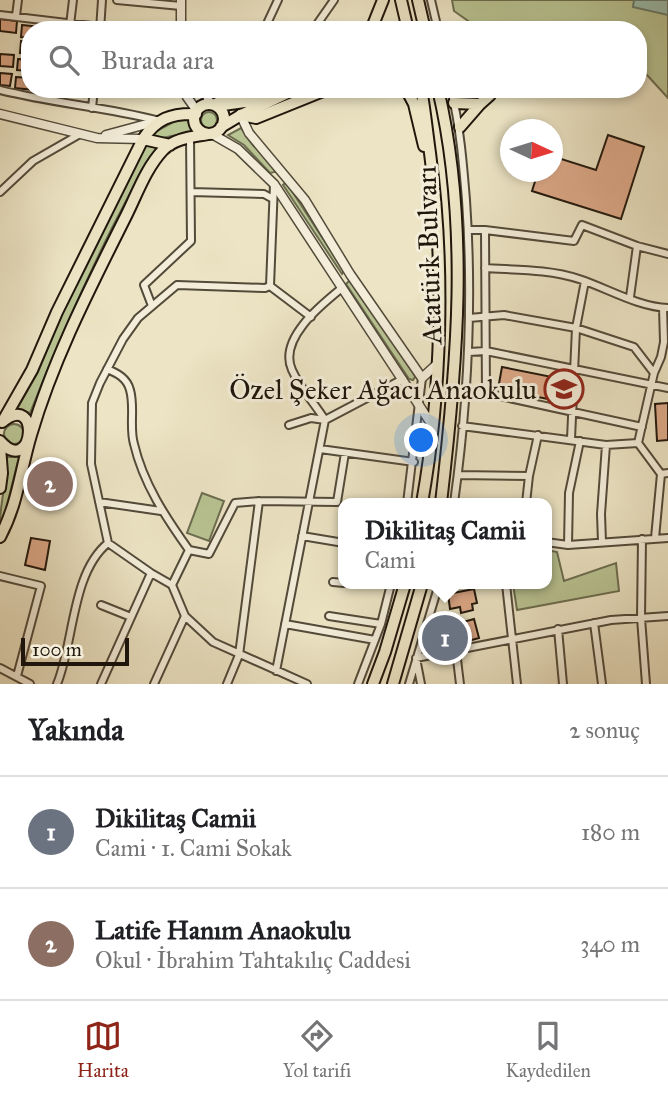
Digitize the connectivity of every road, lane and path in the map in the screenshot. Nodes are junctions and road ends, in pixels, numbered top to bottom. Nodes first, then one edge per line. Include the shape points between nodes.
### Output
1 (18, 0) edge
2 (73, 0) edge
3 (102, 0) edge
4 (117, 0) edge
5 (278, 0) edge
6 (334, 0) edge
7 (383, 0) edge
8 (401, 0) edge
9 (418, 0) edge
10 (431, 0) edge
11 (181, 3) edge
12 (0, 15) edge
13 (16, 16) junction
14 (30, 21) edge
15 (70, 21) edge
16 (101, 21) edge
17 (181, 21) edge
18 (268, 21) edge
19 (319, 21) edge
20 (375, 21) edge
21 (406, 21) edge
22 (423, 21) edge
23 (436, 21) edge
24 (0, 90) edge
25 (21, 95) edge
26 (32, 98) edge
27 (93, 98) edge
28 (188, 98) edge
29 (210, 98) edge
30 (262, 98) edge
31 (306, 98) edge
32 (411, 98) edge
33 (422, 98) edge
34 (440, 98) edge
35 (453, 98) edge
36 (487, 98) edge
37 (36, 99) joint
38 (237, 101) edge
39 (454, 103) junction
40 (480, 104) junction
41 (213, 105) junction
42 (92, 108) junction
43 (197, 112) junction
44 (0, 114) edge
45 (158, 121) junction
46 (460, 127) junction
47 (214, 132) junction
48 (80, 134) junction
49 (190, 137) junction
50 (97, 138) junction
51 (143, 139) junction
52 (170, 145) junction
53 (431, 161) junction
54 (285, 173) junction
55 (274, 184) junction
56 (0, 192) edge
57 (191, 192) junction
58 (273, 199) junction
59 (468, 230) junction
60 (485, 230) junction
61 (637, 246) junction
62 (668, 254) edge
63 (485, 268) junction
64 (351, 274) junction
65 (585, 281) junction
66 (341, 285) junction
67 (270, 286) junction
68 (630, 297) junction
69 (152, 306) junction
70 (665, 308) edge
71 (485, 316) junction
72 (311, 317) junction
73 (469, 318) junction
74 (457, 319) junction
75 (576, 328) junction
76 (486, 351) junction
77 (469, 352) junction
78 (436, 365) junction
79 (107, 369) junction
80 (575, 369) junction
81 (654, 373) junction
82 (422, 378) junction
83 (404, 379) junction
84 (652, 385) junction
85 (668, 388) edge
86 (486, 393) junction
87 (465, 394) junction
88 (420, 405) junction
89 (572, 413) junction
90 (326, 420) junction
91 (2, 422) edge
92 (289, 425) dead end
93 (432, 425) junction
94 (463, 426) junction
95 (642, 427) junction
96 (538, 435) junction
97 (30, 438) junction
98 (571, 439) junction
99 (0, 441) edge
100 (580, 441) junction
101 (638, 443) junction
102 (606, 444) junction
103 (0, 447) edge
104 (320, 449) junction
105 (345, 453) junction
106 (414, 462) junction
107 (664, 474) edge
108 (458, 475) junction
109 (529, 476) junction
110 (0, 488) edge
111 (408, 498) edge
112 (423, 498) edge
113 (442, 498) edge
114 (455, 498) edge
115 (527, 498) edge
116 (259, 501) junction
117 (309, 501) junction
118 (99, 502) junction
119 (161, 511) junction
120 (302, 536) junction
121 (0, 537) edge
122 (655, 538) junction
123 (668, 538) edge
124 (642, 539) junction
125 (338, 542) edge
126 (602, 542) junction
127 (108, 543) junction
128 (552, 543) edge
129 (568, 545) junction
130 (189, 550) junction
131 (151, 573) junction
132 (0, 576) edge
133 (333, 582) dead end
134 (338, 582) edge
135 (172, 585) junction
136 (390, 589) edge
137 (404, 589) edge
138 (421, 589) edge
139 (437, 589) edge
140 (507, 589) edge
141 (100, 605) dead end
142 (329, 615) dead end
143 (185, 616) junction
144 (131, 617) junction
145 (668, 617) edge
146 (641, 618) junction
147 (594, 623) junction
148 (285, 624) junction
149 (381, 624) junction
150 (558, 629) junction
151 (513, 638) junction
152 (374, 640) junction
153 (456, 651) junction
154 (239, 655) junction
155 (416, 658) junction
156 (0, 668) edge
157 (275, 671) junction
158 (17, 676) junction
159 (30, 684) edge
160 (57, 684) edge
161 (101, 684) edge
162 (154, 684) edge
163 (227, 684) edge
164 (306, 684) edge
165 (358, 684) edge
166 (373, 684) edge
167 (393, 684) edge
168 (409, 684) edge
169 (421, 684) edge
170 (460, 684) edge
171 (517, 684) edge
172 (563, 684) edge
173 (602, 684) edge
174 (646, 684) edge

1 - 13 street
2 - 15 street
3 - 16 street
4 - 11 street
5 - 18 street
6 - 19 street
7 - 20 main road
8 - 21 main road
9 - 22 main road
10 - 23 street
11 - 17 street
12 - 13 street
13 - 14 street
24 - 25 street
26 - 37 street
27 - 42 street
28 - 43 street
29 - 41 street
30 - 38 main road
31 - 38 main road via 256,118
32 - 53 main road
33 - 53 main road, Atatürk Bulvarı
34 - 74 main road, Atatürk Bulvarı via 453,176
35 - 39 street
36 - 40 main road
37 - 42 street
38 - 41 main road
38 - 47 main road
38 - 54 street via 249,133
39 - 40 main road
39 - 46 street
40 - 46 main road
41 - 43 main road
41 - 47 main road via 224,117
42 - 45 street
43 - 45 main road
43 - 47 main road via 196,125 201,131
44 - 48 street
45 - 50 street
45 - 51 main road
46 - 59 street
47 - 49 main road
47 - 55 street
48 - 50 street
48 - 56 street via 33,161
49 - 52 main road
49 - 57 street
50 - 51 street
51 - 52 main road
51 - 91 main road via 32,370
52 - 97 main road via 149,171 90,289
53 - 78 main road, Atatürk Bulvarı via 439,236
54 - 55 street
54 - 64 street
55 - 58 street
55 - 66 street
57 - 58 street via 264,194
57 - 69 street via 191,241 144,285
58 - 67 street
59 - 60 street
59 - 73 street
60 - 61 street via 574,241 582,225
60 - 63 street
61 - 62 street
61 - 68 street
63 - 65 street via 544,272
63 - 71 street
64 - 66 street
64 - 82 street
65 - 68 street
65 - 75 street
66 - 72 street
66 - 83 street
67 - 69 street via 177,285
67 - 72 street
68 - 70 street
69 - 79 street via 123,339
70 - 81 street via 664,342
71 - 73 street
71 - 75 street
71 - 76 street
72 - 90 street via 295,336 291,369
73 - 74 main road
73 - 77 street
74 - 113 main road, Atatürk Bulvarı
75 - 80 street
75 - 81 street via 634,347
76 - 77 street
76 - 80 street
76 - 86 street
77 - 87 street
78 - 82 street
78 - 93 main road, Atatürk Bulvarı
79 - 118 street via 92,403 91,464
79 - 119 street via 120,374 130,390 134,446
80 - 84 street
80 - 89 street
81 - 84 street
82 - 88 street
83 - 88 street
83 - 90 street
84 - 85 street
84 - 95 street
86 - 87 street
86 - 89 street
87 - 94 street
88 - 93 street
88 - 106 street
89 - 95 street
89 - 98 street
90 - 92 street via 310,418
90 - 104 street
91 - 97 main road via 13,416 22,418
93 - 112 main road, Atatürk Bulvarı
94 - 96 street
94 - 108 street
95 - 101 street
96 - 98 street
96 - 109 street
97 - 99 main road via 18,449
97 - 121 main road via 12,513
98 - 100 street
100 - 102 street
100 - 129 street via 569,493
101 - 102 street
101 - 107 street
102 - 126 street
103 - 110 main road
104 - 105 street
104 - 117 street
105 - 106 street
105 - 117 street via 337,502
106 - 111 street
107 - 122 street
108 - 109 street
108 - 114 street
109 - 115 street
116 - 117 street
116 - 130 street via 235,503 209,554
116 - 154 street
117 - 120 street
118 - 119 street
118 - 127 street
119 - 130 street
120 - 125 street
120 - 148 street
122 - 123 street
122 - 124 street
124 - 126 street
124 - 146 street
126 - 129 street
127 - 131 street
127 - 160 street via 98,551 78,595
128 - 129 street
130 - 135 street
131 - 135 street
131 - 144 street
132 - 158 street via 41,586
133 - 134 street
135 - 143 street
136 - 149 street
137 - 166 main road
138 - 167 main road
139 - 155 street
140 - 151 street
141 - 144 street
142 - 149 street
143 - 154 street via 213,642
143 - 162 street
144 - 161 street
145 - 146 street
146 - 147 street
146 - 174 street
147 - 150 street
147 - 173 street
148 - 152 street
148 - 157 street
149 - 152 street
150 - 151 street
150 - 172 street
151 - 153 street
151 - 171 street
152 - 165 street
153 - 155 street
153 - 170 street
154 - 157 street
154 - 163 street
155 - 168 street
155 - 169 street
156 - 158 street
157 - 164 street
158 - 159 street

